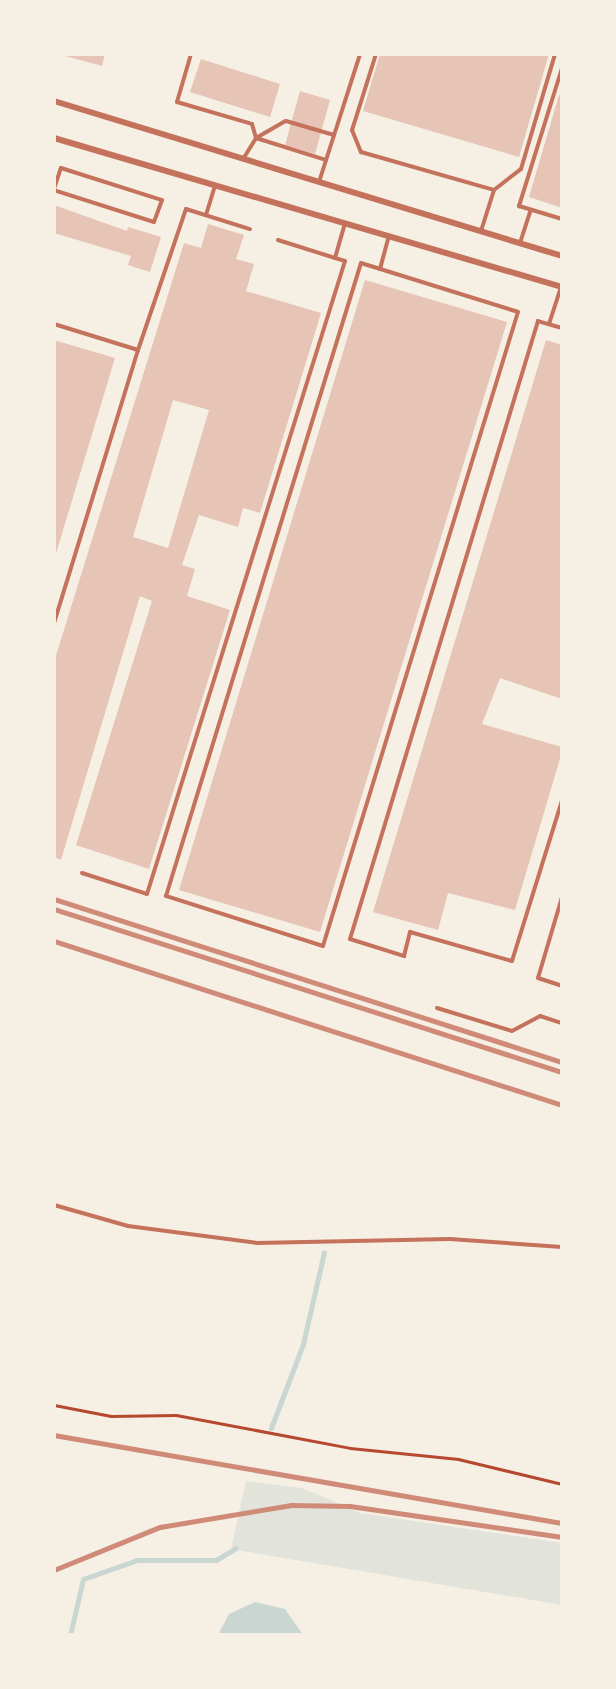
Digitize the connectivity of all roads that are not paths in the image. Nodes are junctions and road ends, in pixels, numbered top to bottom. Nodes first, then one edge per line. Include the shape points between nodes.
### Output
1 (191, 54) edge
2 (360, 54) edge
3 (376, 54) edge
4 (555, 54) edge
5 (562, 68) edge
6 (54, 101) edge
7 (334, 135) junction
8 (54, 138) edge
9 (256, 138) junction
10 (243, 159) junction
11 (326, 160) junction
12 (55, 180) edge
13 (319, 182) junction
14 (215, 185) junction
15 (54, 189) edge
16 (494, 190) junction
17 (531, 210) junction
18 (206, 215) junction
19 (562, 219) edge
20 (346, 223) junction
21 (250, 229) dead end
22 (481, 232) junction
23 (389, 236) junction
24 (278, 240) dead end
25 (520, 244) junction
26 (562, 256) edge
27 (335, 258) junction
28 (380, 269) junction
29 (562, 287) edge
30 (54, 324) edge
31 (549, 324) junction
32 (562, 328) edge
33 (138, 350) junction
34 (54, 623) edge
35 (562, 800) edge
36 (82, 873) dead end
37 (562, 897) edge
38 (562, 986) edge
39 (437, 1008) dead end
40 (562, 1023) edge
41 (54, 1205) edge
42 (562, 1247) edge

1 - 9 lane via 177,102 252,124
2 - 7 lane
3 - 16 lane via 352,130 361,152
4 - 16 lane via 521,169
5 - 17 lane via 519,206
6 - 10 street
7 - 9 lane via 286,121
7 - 11 lane
8 - 14 street
9 - 10 lane
9 - 11 lane
10 - 13 street
11 - 13 lane
12 - 15 lane
12 - 15 lane via 61,168 162,200 154,222
13 - 22 street
14 - 18 lane
14 - 20 street
16 - 22 lane
17 - 19 lane
17 - 25 lane
18 - 21 lane
18 - 33 lane via 186,209
20 - 23 street
20 - 27 lane
22 - 25 street
23 - 28 lane
23 - 29 street
24 - 27 lane
25 - 26 street
27 - 36 lane via 345,261 147,894
28 - 28 lane via 518,312 323,946 166,896 361,263
29 - 31 lane
30 - 33 lane
31 - 32 lane
31 - 35 lane via 538,321 350,939 404,956 411,932 512,961
33 - 34 lane
37 - 38 lane via 538,978
39 - 40 lane via 512,1031 540,1016
41 - 42 lane via 128,1226 257,1243 450,1239

